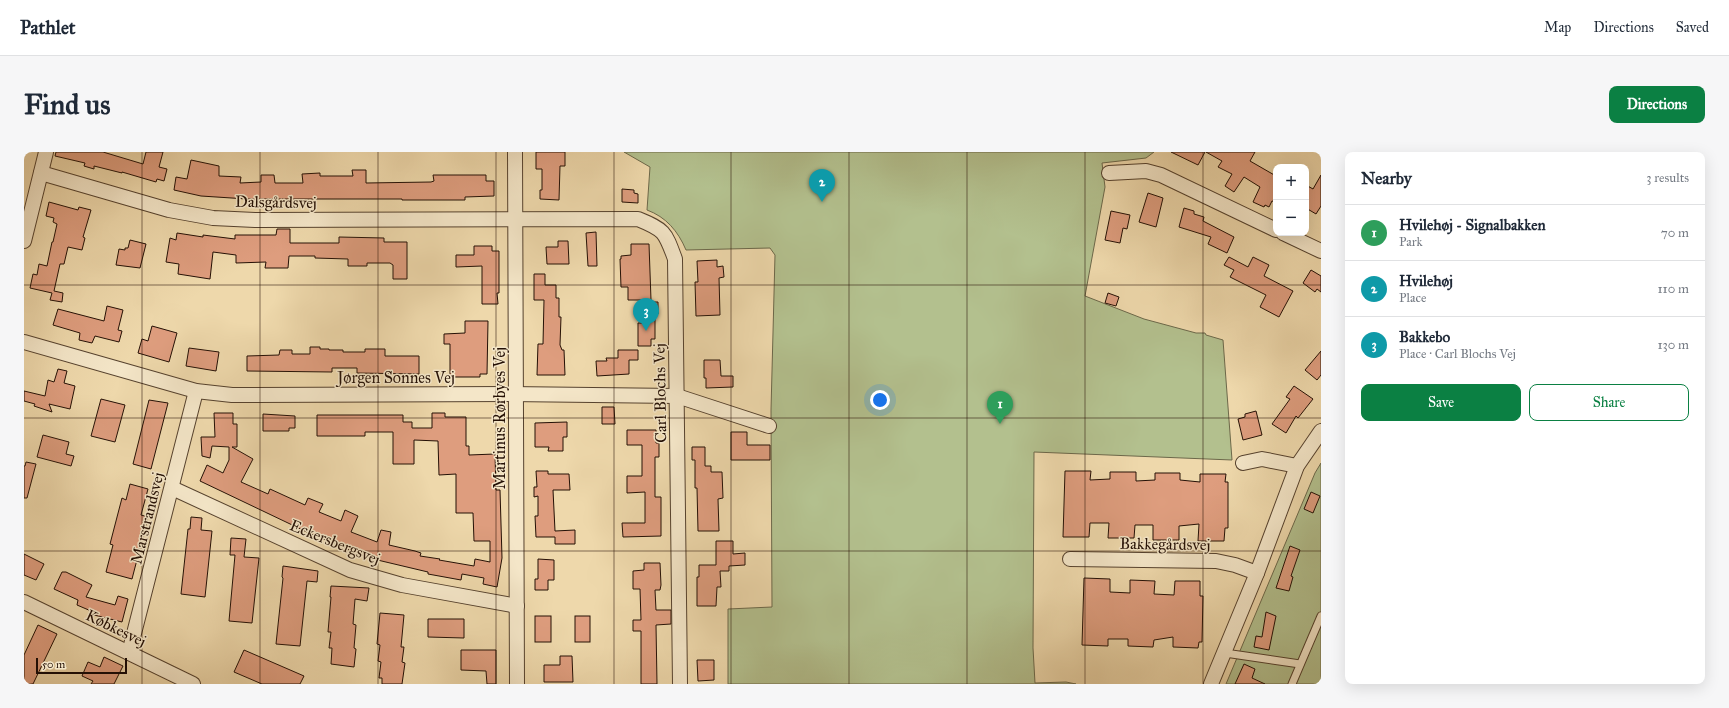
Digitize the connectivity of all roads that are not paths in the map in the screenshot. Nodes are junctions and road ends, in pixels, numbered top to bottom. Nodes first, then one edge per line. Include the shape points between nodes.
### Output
1 (46, 152) edge
2 (515, 152) edge
3 (41, 173) junction
4 (1109, 173) dead end
5 (516, 219) junction
6 (1273, 229) edge
7 (1289, 236) edge
8 (24, 241) edge
9 (1321, 251) edge
10 (24, 342) edge
11 (196, 390) junction
12 (516, 394) junction
13 (677, 396) junction
14 (769, 426) dead end
15 (1321, 431) edge
16 (1243, 462) dead end
17 (1297, 466) junction
18 (172, 488) junction
19 (1070, 559) dead end
20 (1257, 573) junction
21 (24, 602) edge
22 (517, 606) junction
23 (1321, 616) edge
24 (129, 653) junction
25 (1225, 653) junction
26 (1300, 664) junction
27 (193, 684) edge
28 (517, 684) edge
29 (680, 684) edge
30 (1211, 684) edge
31 (1292, 684) edge

1 - 3 street
2 - 5 street, Martinus Rørbyes Vej
3 - 5 street, Dalsgårdsvej via 169,210 212,218
3 - 8 street
4 - 6 street via 1146,171 1161,175
5 - 12 street, Martinus Rørbyes Vej
5 - 13 street, Carl Blochs Vej via 638,219 661,230 675,259
7 - 9 street
10 - 11 street, Jørgen Sonnes Vej
11 - 12 street, Jørgen Sonnes Vej via 232,395
11 - 18 street, Marstrandsvej
12 - 13 street, Jørgen Sonnes Vej
12 - 22 street, Martinus Rørbyes Vej
13 - 14 street, Jørgen Sonnes Vej
13 - 29 street, Carl Blochs Vej
15 - 17 street
16 - 17 street via 1262,459
17 - 20 street
18 - 22 street, Eckersbergsvej via 350,570 402,585
18 - 24 street, Marstrandsvej
19 - 20 street, Bakkegårdsvej via 1216,561
20 - 25 street
21 - 24 street, Købkesvej
22 - 28 street, Martinus Rørbyes Vej
23 - 26 lane
24 - 27 street, Købkesvej
25 - 26 lane
25 - 30 street
26 - 31 lane

